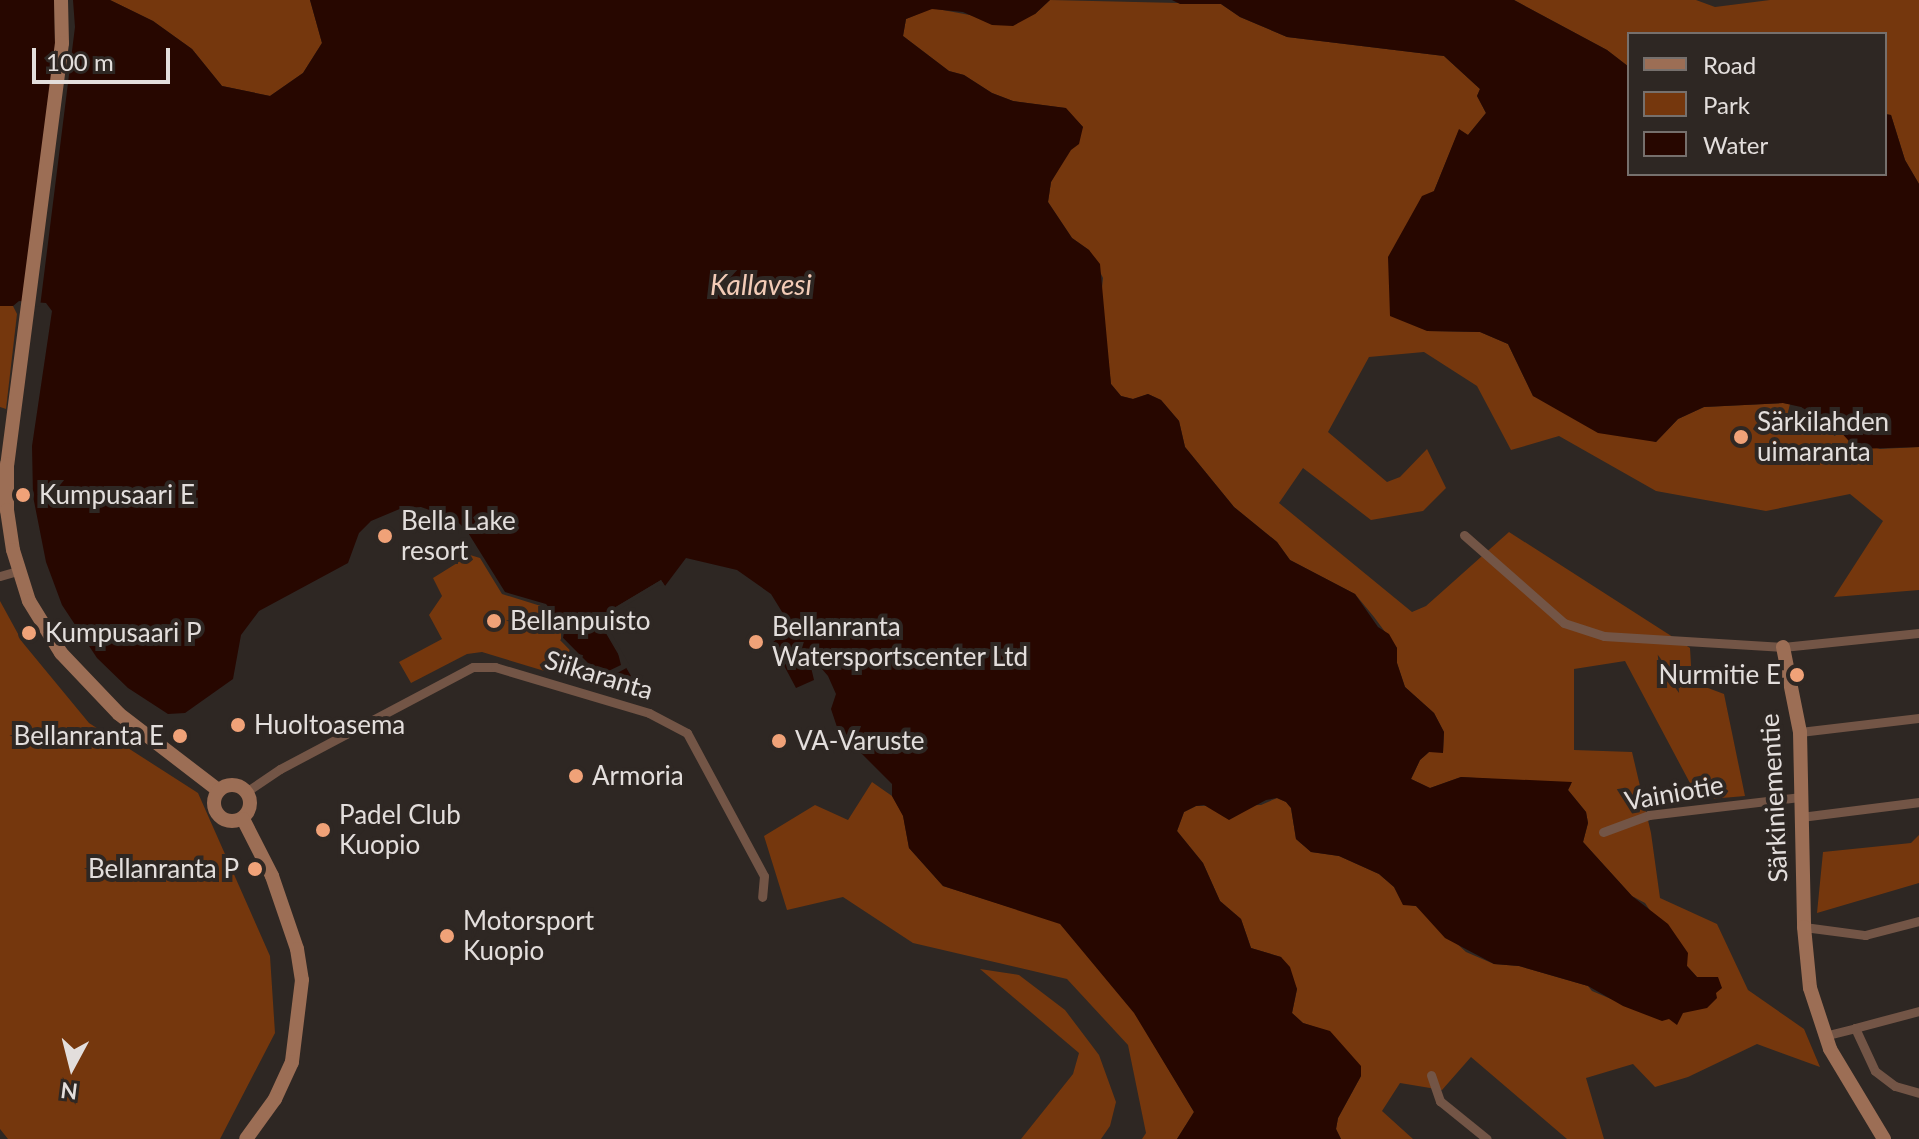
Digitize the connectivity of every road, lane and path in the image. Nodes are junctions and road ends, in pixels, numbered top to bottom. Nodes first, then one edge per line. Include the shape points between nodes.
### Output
1 (61, 0) edge
2 (1464, 535) dead end
3 (17, 571) junction
4 (0, 576) edge
5 (1919, 633) edge
6 (1783, 647) junction
7 (1919, 718) edge
8 (1800, 732) junction
9 (218, 790) junction
10 (246, 792) junction
11 (1801, 797) junction
12 (1919, 802) edge
13 (1801, 817) junction
14 (243, 819) junction
15 (1603, 832) dead end
16 (762, 897) dead end
17 (1919, 921) edge
18 (1804, 927) junction
19 (1919, 1011) edge
20 (1855, 1028) junction
21 (1824, 1036) junction
22 (1431, 1075) dead end
23 (1919, 1093) edge
24 (246, 1139) edge
25 (1487, 1139) edge
26 (1884, 1139) edge

1 - 3 main road via 62,43 6,492
2 - 6 street via 1564,623 1604,636
3 - 4 street
3 - 9 main road via 61,653 119,714
5 - 6 street
6 - 8 main road, Särkiniementie
7 - 8 street
8 - 11 main road, Särkiniementie
9 - 10 main road via 233,786
9 - 14 main road via 215,806 221,817
10 - 14 main road via 250,805
10 - 16 street, Siikaranta via 473,667 495,667 649,713 687,733 764,876
11 - 13 main road, Särkiniementie
11 - 15 street, Vainiotie via 1649,815
12 - 13 street
13 - 18 main road, Särkiniementie
14 - 24 main road via 272,876 302,980 292,1062 275,1099
17 - 18 street via 1865,935
18 - 21 main road, Särkiniementie via 1810,988
19 - 20 street
20 - 21 street
20 - 23 street via 1875,1071 1895,1086
21 - 26 main road, Särkiniementie
22 - 25 street via 1440,1101

